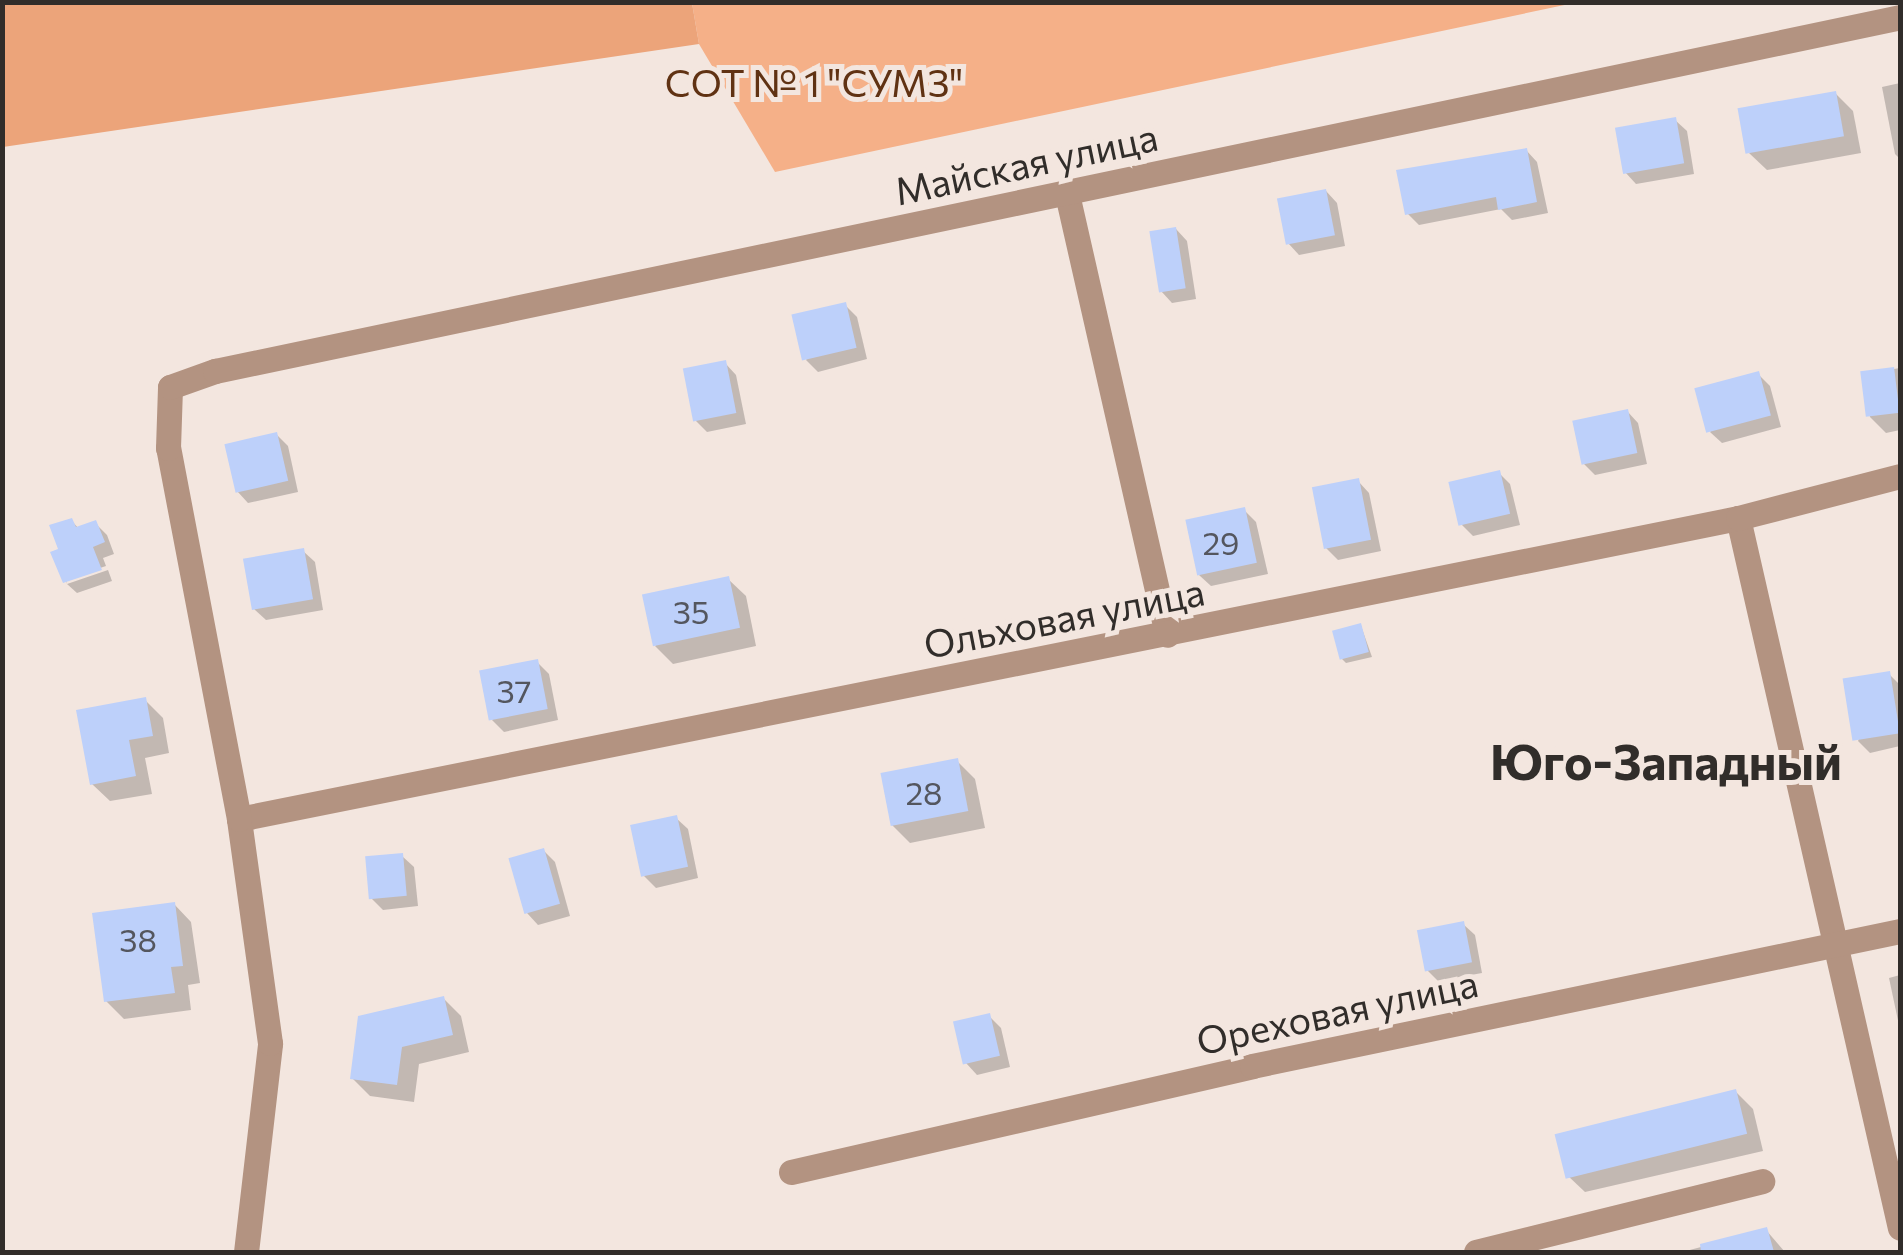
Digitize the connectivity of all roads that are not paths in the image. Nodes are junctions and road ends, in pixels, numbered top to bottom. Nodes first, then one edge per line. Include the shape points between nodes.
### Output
1 (1900, 17) edge
2 (1066, 194) junction
3 (1900, 476) edge
4 (1738, 518) junction
5 (1167, 635) junction
6 (239, 819) junction
7 (1900, 931) edge
8 (1835, 946) junction
9 (791, 1172) dead end
10 (1762, 1181) dead end
11 (1900, 1228) edge
12 (246, 1252) edge
13 (1476, 1252) edge

1 - 2 street, Майская улица
2 - 5 street
2 - 6 street, Майская улица via 188,377 170,387 168,448
3 - 4 street, Ольховая улица
4 - 5 street, Ольховая улица
4 - 8 street
5 - 6 street, Ольховая улица
6 - 12 street via 270,1043
7 - 8 street, Ореховая улица
8 - 9 street, Ореховая улица via 1252,1066
8 - 11 street
10 - 13 street

